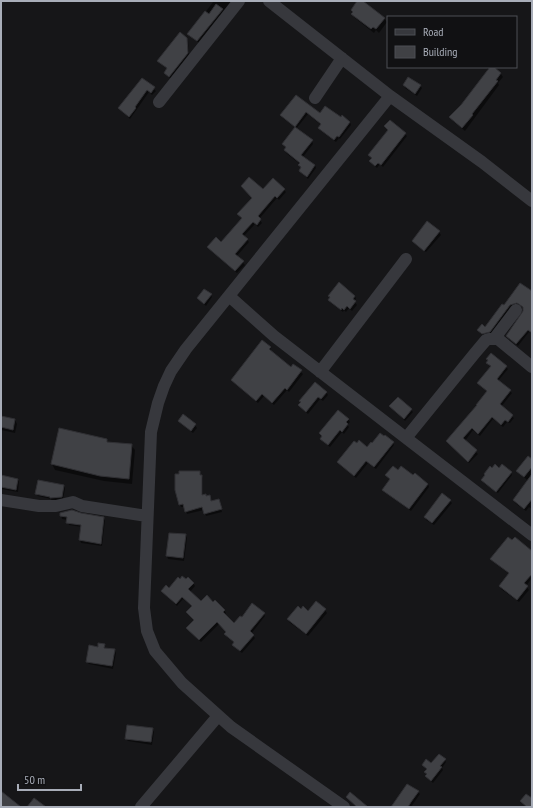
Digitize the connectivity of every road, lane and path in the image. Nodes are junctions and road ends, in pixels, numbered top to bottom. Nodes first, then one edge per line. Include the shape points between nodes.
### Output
1 (239, 1) edge
2 (269, 1) edge
3 (342, 58) junction
4 (390, 96) junction
5 (315, 98) dead end
6 (159, 102) dead end
7 (532, 201) edge
8 (406, 259) dead end
9 (229, 296) junction
10 (516, 310) dead end
11 (494, 339) junction
12 (530, 361) edge
13 (320, 372) junction
14 (406, 438) junction
15 (1, 500) edge
16 (147, 516) junction
17 (532, 535) edge
18 (218, 716) junction
19 (141, 807) edge
20 (344, 807) edge

1 - 6 street
2 - 3 street
3 - 4 street
3 - 5 street
4 - 7 street
4 - 9 street
8 - 13 street
9 - 13 street
9 - 16 street via 171,371 158,403 151,432
10 - 11 street
11 - 12 street via 498,339
11 - 14 street via 482,344
13 - 14 street
14 - 17 street
15 - 16 street via 39,506 73,502 82,506
16 - 18 street via 144,608 147,631 164,662 182,683
18 - 19 street
18 - 20 street

